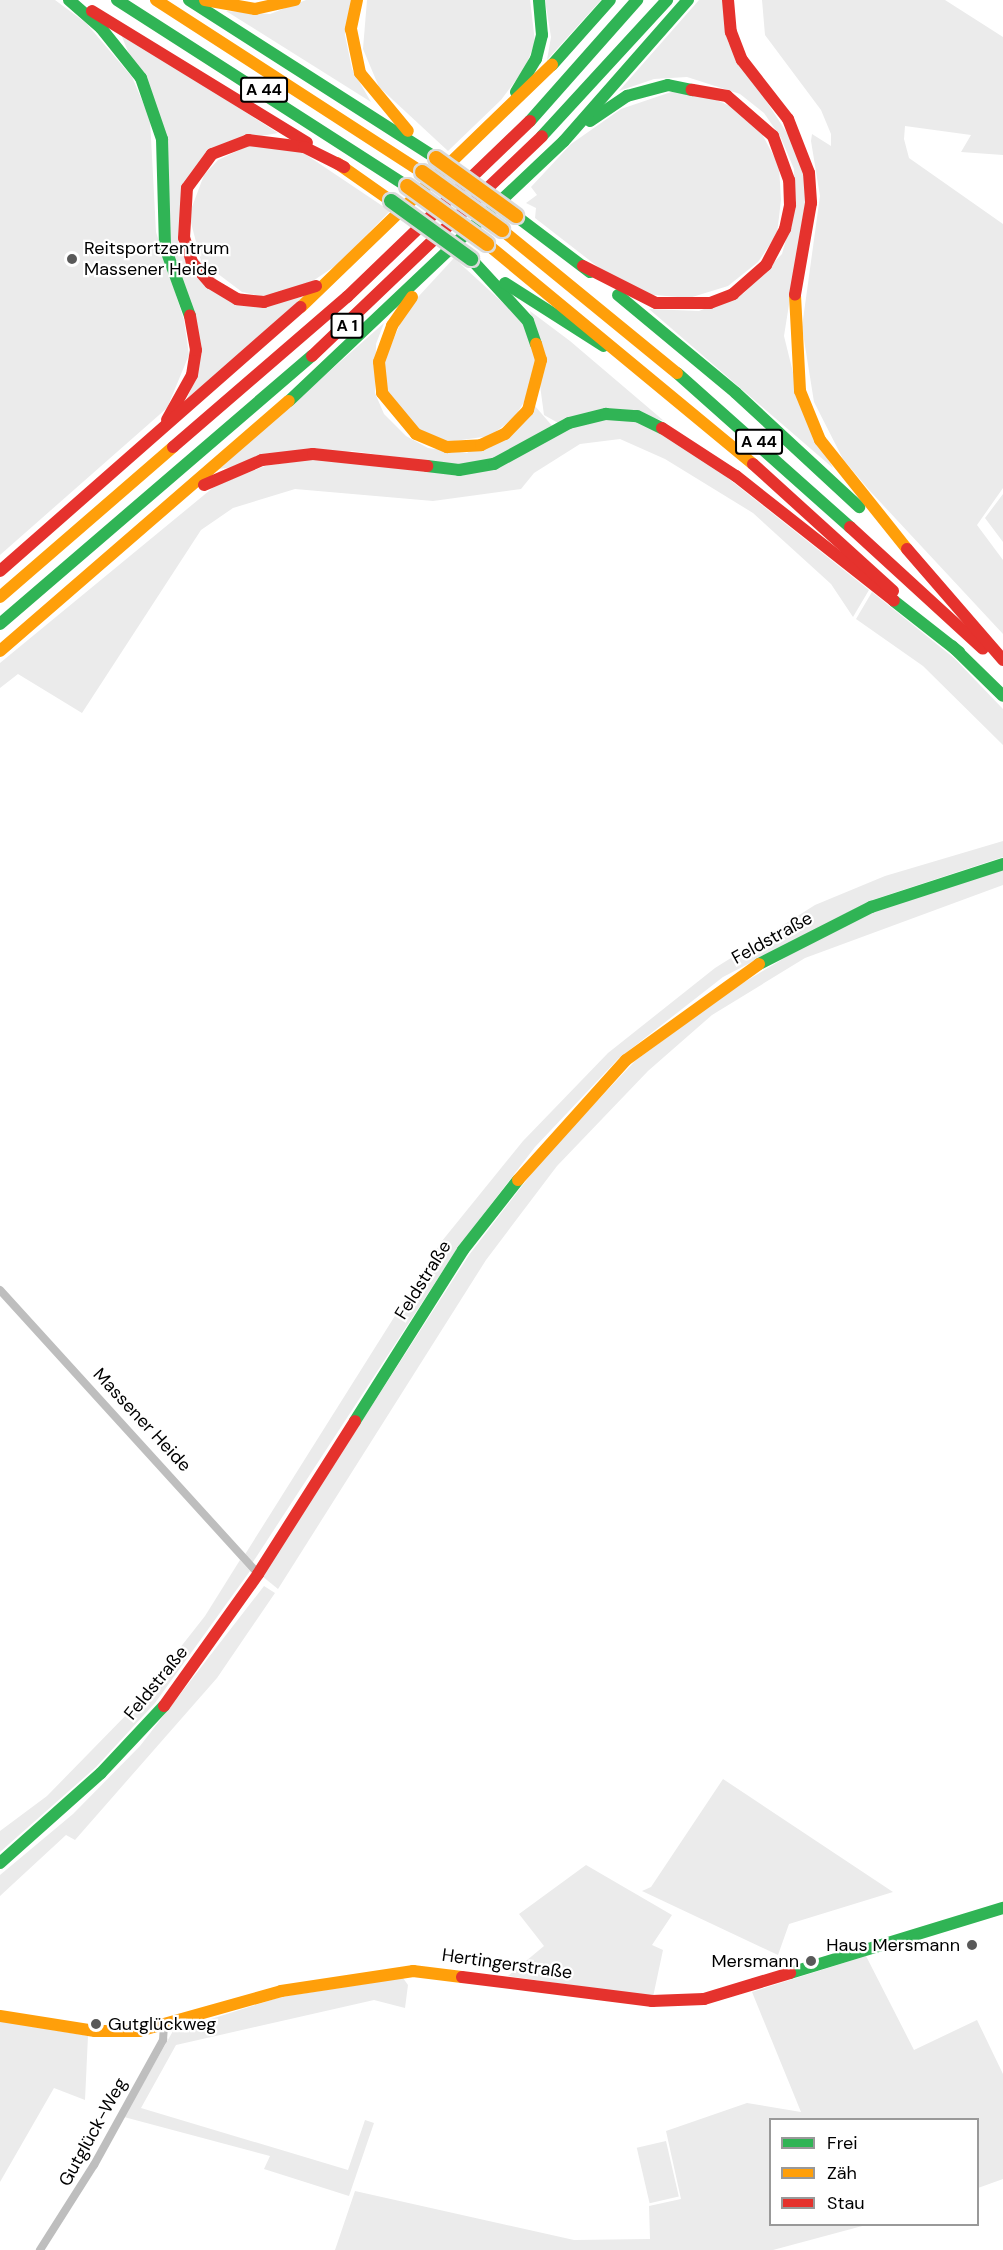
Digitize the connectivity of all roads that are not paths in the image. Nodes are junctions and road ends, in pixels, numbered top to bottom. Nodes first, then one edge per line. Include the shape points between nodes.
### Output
1 (71, 0) edge
2 (117, 0) edge
3 (156, 0) edge
4 (189, 0) edge
5 (205, 0) edge
6 (295, 0) edge
7 (357, 0) edge
8 (538, 0) edge
9 (610, 0) edge
10 (637, 0) edge
11 (667, 0) edge
12 (688, 0) edge
13 (729, 0) edge
14 (564, 141) junction
15 (470, 147) junction
16 (436, 158) junction
17 (344, 167) junction
18 (443, 259) junction
19 (471, 259) junction
20 (349, 265) junction
21 (583, 266) junction
22 (653, 377) junction
23 (127, 462) junction
24 (169, 508) junction
25 (922, 567) junction
26 (0, 571) edge
27 (0, 597) edge
28 (0, 624) edge
29 (0, 651) edge
30 (959, 652) junction
31 (1003, 660) edge
32 (1003, 668) edge
33 (1003, 696) edge
34 (1003, 864) edge
35 (0, 1290) edge
36 (258, 1574) junction
37 (0, 1863) edge
38 (1003, 1908) edge
39 (0, 2016) edge
40 (164, 2026) junction
41 (40, 2250) edge

1 - 17 main road
1 - 23 main road via 124,52 154,105 162,139 165,247 193,324 196,350 186,390 165,422
2 - 22 main road, A 44, bridge via 407,186 487,244
3 - 32 main road, A 44, bridge via 422,172 502,230 725,412
4 - 16 main road
5 - 6 main road via 255,9
7 - 16 main road via 351,29 360,73 381,103
8 - 15 main road via 542,35 536,59 525,81
9 - 15 main road
10 - 27 main road, A 1 via 529,123 347,297
11 - 28 main road, A 1 via 567,112 380,297
12 - 14 main road
13 - 25 main road via 731,32 742,60 788,119 809,173 811,203 792,313 800,391 820,440 845,478
14 - 18 main road
14 - 21 main road via 627,96 668,85 692,86 727,96 761,120 781,152 789,180 790,205 777,249 733,294 693,306 656,303
15 - 20 main road
16 - 21 main road, bridge
17 - 19 main road, bridge
17 - 20 main road via 304,147 271,139 230,145 196,171 182,213 192,262 210,283 237,299 264,302 303,294
18 - 19 main road, A 1 via 392,326 379,378 401,423 431,443 466,448 505,434 528,410 541,360 528,321
18 - 24 main road
19 - 22 main road
20 - 23 main road
21 - 25 main road via 736,393
22 - 30 main road, A 44
23 - 26 main road
24 - 29 main road
24 - 30 main road via 213,480 262,460 313,454 459,470 495,464 569,423 606,414 637,416 678,435 736,476
25 - 31 main road
30 - 33 main road, A 44
34 - 36 main road, Feldstraße via 871,907 799,942 728,982 626,1060 540,1151 463,1250
35 - 36 street, Massener Heide
36 - 37 main road, Feldstraße via 164,1706 93,1781
38 - 40 main road, Hertingerstraße via 704,1999 652,2001 413,1971 281,1991
39 - 40 main road, Hertingerstraße via 110,2032
40 - 41 street, Gutglück-Weg via 163,2040 94,2165

